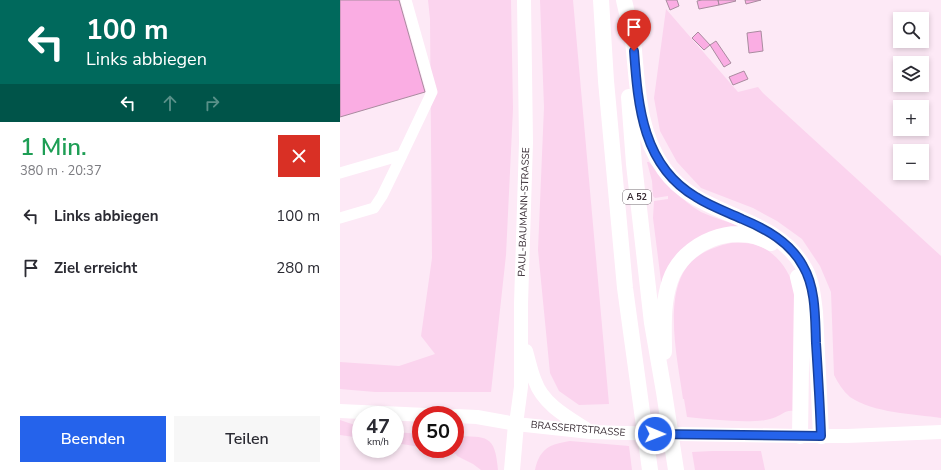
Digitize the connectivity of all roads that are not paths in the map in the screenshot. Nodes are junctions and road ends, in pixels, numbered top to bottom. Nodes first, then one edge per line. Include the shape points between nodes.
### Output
1 (406, 0) edge
2 (524, 0) edge
3 (601, 0) edge
4 (623, 0) edge
5 (402, 155) junction
6 (340, 173) edge
7 (340, 218) edge
8 (521, 331) junction
9 (665, 395) junction
10 (340, 411) edge
11 (412, 414) edge
12 (464, 416) edge
13 (516, 424) junction
14 (590, 432) junction
15 (941, 432) edge
16 (800, 436) junction
17 (821, 436) junction
18 (650, 469) edge
19 (676, 469) edge
20 (512, 470) edge

1 - 5 lane via 432,92
2 - 8 main road, PAUL-BAUMANN-STRASSE via 526,142
3 - 18 highway, A 52 via 625,288
4 - 9 highway, A 52 via 643,256
4 - 17 highway via 633,40 639,105 644,128 652,149 665,171 695,197 770,232 791,250 803,265 813,295 815,312
5 - 6 lane
5 - 7 lane via 374,208
8 - 13 main road, PAUL-BAUMANN-STRASSE via 521,387
8 - 14 main road via 535,382 540,391 555,409
9 - 16 highway via 664,317 670,282 679,264 694,248 718,237 744,234 762,239 775,245 786,256 793,266 802,294
9 - 19 highway, A 52
10 - 11 main road
12 - 13 main road, BRASSERTSTRASSE
13 - 14 main road, BRASSERTSTRASSE
13 - 20 highway
14 - 16 main road, BRASSERTSTRASSE
15 - 17 main road, BRASSERTSTRASSE
16 - 17 main road, BRASSERTSTRASSE

